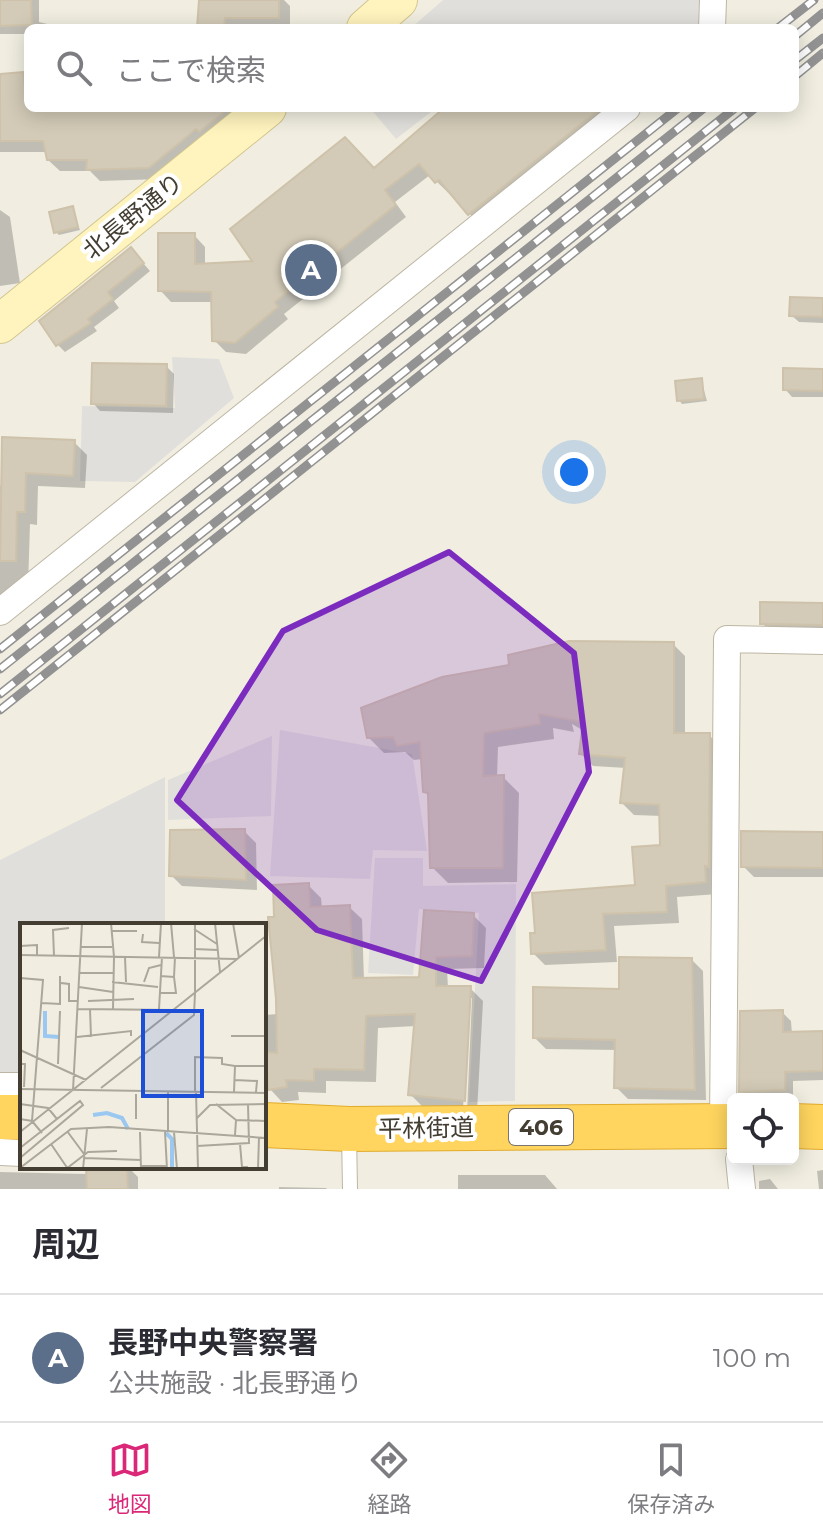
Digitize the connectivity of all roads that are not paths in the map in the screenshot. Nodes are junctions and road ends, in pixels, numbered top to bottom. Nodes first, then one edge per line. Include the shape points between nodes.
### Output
1 (398, 0) edge
2 (713, 0) edge
3 (371, 24) edge
4 (712, 24) edge
5 (262, 112) edge
6 (622, 112) edge
7 (0, 324) edge
8 (0, 612) edge
9 (823, 641) edge
10 (732, 1093) edge
11 (266, 1125) edge
12 (799, 1126) edge
13 (823, 1127) edge
14 (349, 1129) junction
15 (727, 1137) edge
16 (0, 1152) edge
17 (20, 1153) edge
18 (737, 1165) edge
19 (350, 1189) edge
20 (742, 1189) edge

1 - 3 street
2 - 4 street
5 - 7 street, 北長野通り
6 - 8 street
9 - 10 street via 727,639
11 - 14 highway, 平林街道 / 406
12 - 13 highway
14 - 15 highway, 平林街道 / 406
14 - 19 lane
16 - 17 street
18 - 20 street

